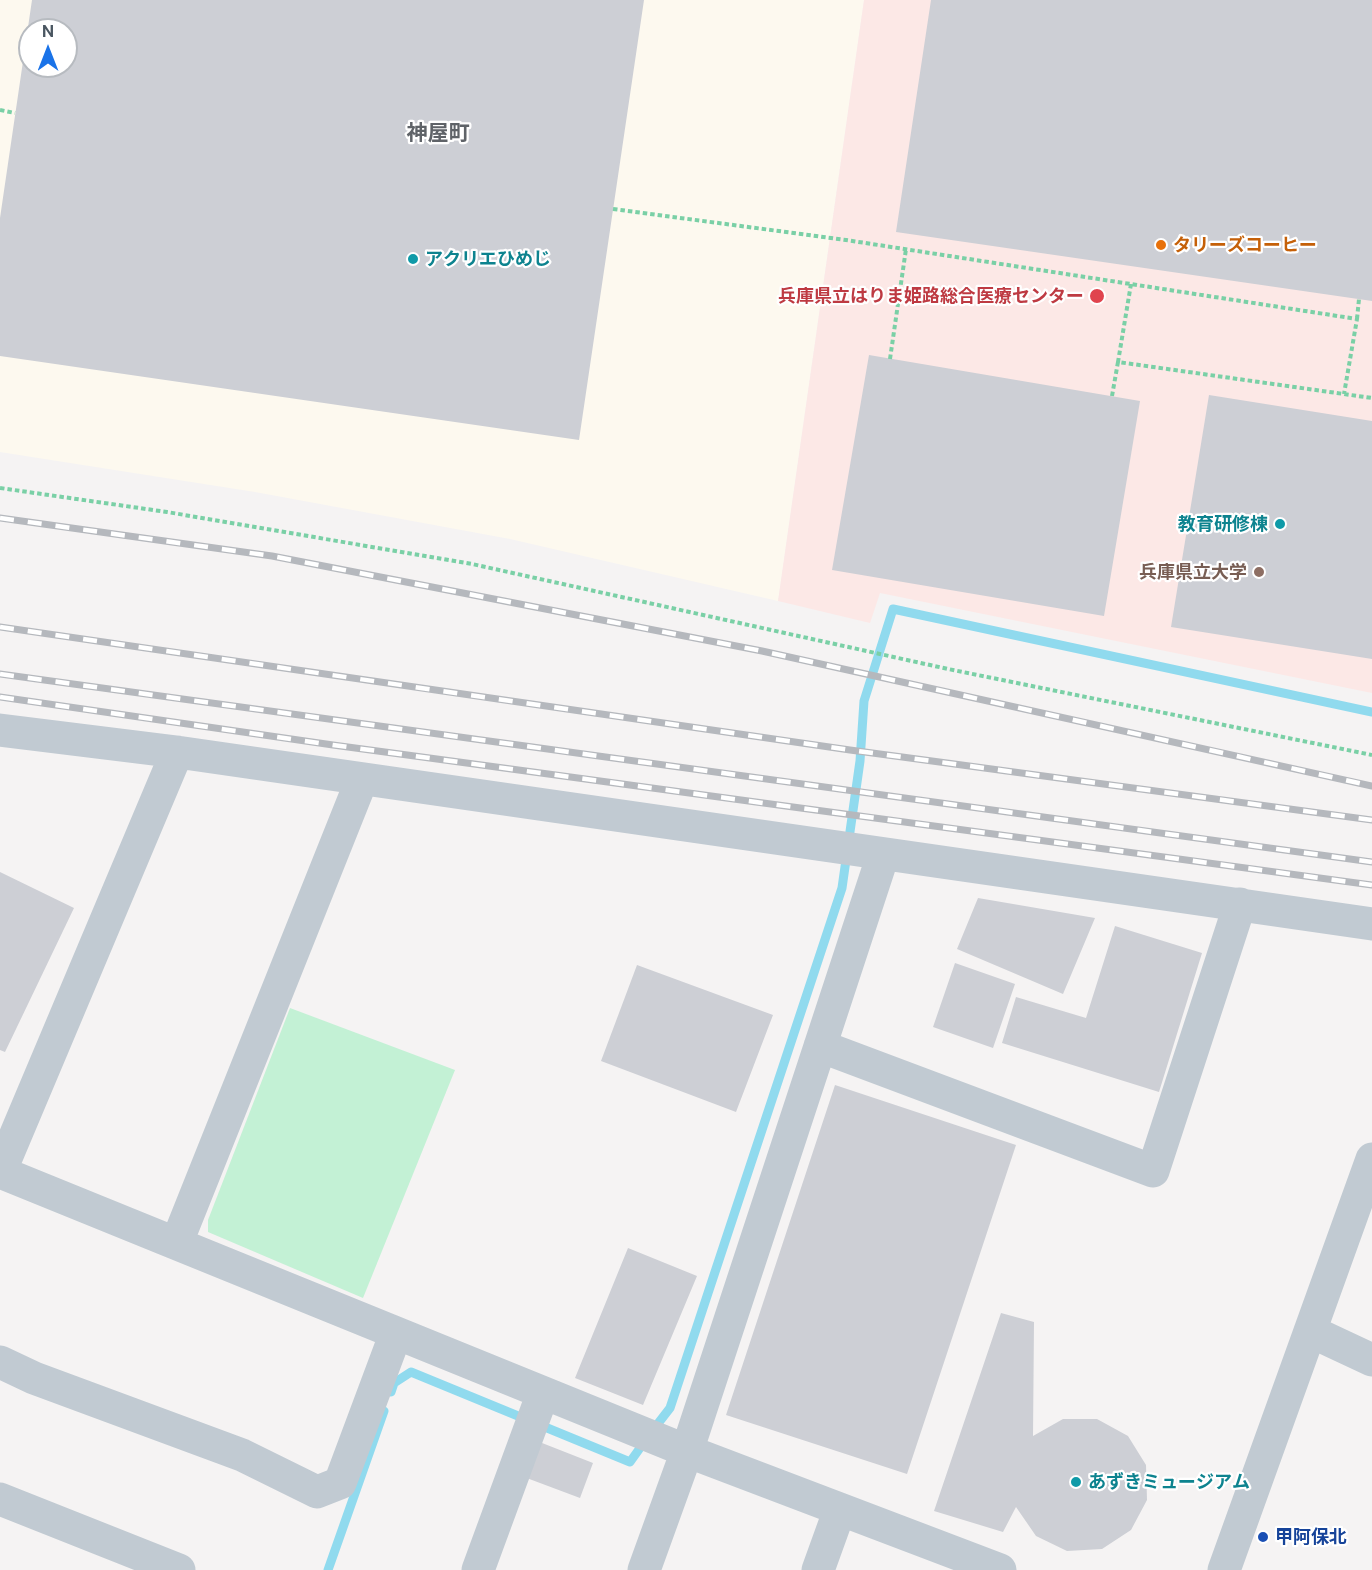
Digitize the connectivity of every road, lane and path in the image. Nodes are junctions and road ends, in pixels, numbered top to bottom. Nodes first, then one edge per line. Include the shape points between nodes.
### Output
1 (0, 110) edge
2 (15, 113) dead end
3 (613, 209) dead end
4 (906, 249) junction
5 (1131, 284) junction
6 (1359, 299) dead end
7 (1357, 319) junction
8 (890, 359) dead end
9 (1118, 362) junction
10 (1344, 394) junction
11 (1112, 396) dead end
12 (1372, 398) edge
13 (0, 488) edge
14 (0, 730) edge
15 (177, 752) junction
16 (1372, 755) edge
17 (362, 779) junction
18 (883, 855) junction
19 (1240, 904) junction
20 (1372, 924) edge
21 (819, 1046) junction
22 (1372, 1159) edge
23 (0, 1172) edge
24 (177, 1242) junction
25 (1310, 1331) junction
26 (396, 1332) junction
27 (1372, 1360) edge
28 (0, 1362) edge
29 (536, 1412) junction
30 (687, 1450) junction
31 (0, 1499) edge
32 (840, 1509) junction
33 (993, 1569) edge
34 (179, 1570) edge
35 (478, 1570) edge
36 (644, 1570) edge
37 (818, 1570) edge
38 (1224, 1570) edge

1 - 2 path
3 - 4 path
4 - 5 path
4 - 8 path
5 - 7 path
5 - 9 path
6 - 7 path
7 - 10 path
9 - 10 path
9 - 11 path
10 - 12 path
13 - 16 path via 472,564 948,669
14 - 15 street
15 - 17 street
15 - 23 street
17 - 18 street
17 - 24 street
18 - 19 street
18 - 21 street
19 - 20 street
19 - 21 street via 1153,1171
21 - 30 street
22 - 25 street
23 - 24 street
24 - 26 street
25 - 27 street
25 - 38 street
26 - 28 street via 340,1483 317,1492 242,1455
26 - 29 street
29 - 30 street
29 - 35 street
30 - 32 street
30 - 36 street
31 - 34 street
32 - 33 street
32 - 37 street

